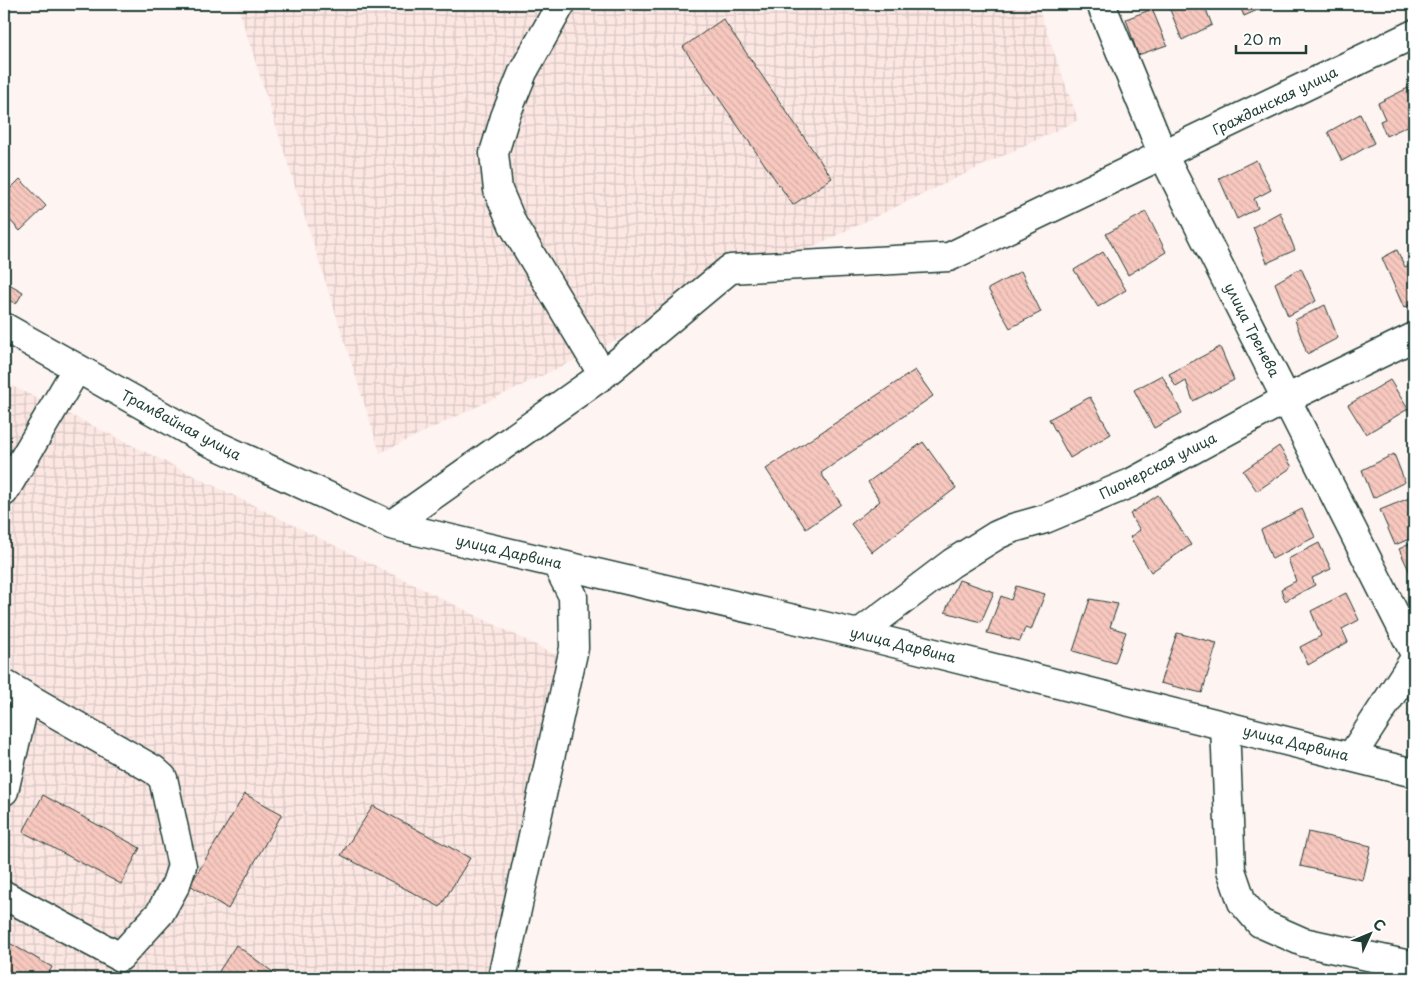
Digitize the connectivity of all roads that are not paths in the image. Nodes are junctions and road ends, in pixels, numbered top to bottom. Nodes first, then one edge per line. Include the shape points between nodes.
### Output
1 (561, 4) edge
2 (1101, 4) edge
3 (1414, 34) edge
4 (1163, 155) junction
5 (4, 327) edge
6 (1414, 337) edge
7 (77, 368) junction
8 (603, 375) junction
9 (1286, 399) junction
10 (4, 492) edge
11 (391, 525) junction
12 (556, 563) junction
13 (858, 634) junction
14 (1414, 652) edge
15 (1414, 660) edge
16 (15, 691) edge
17 (1225, 726) junction
18 (1350, 757) junction
19 (1414, 773) edge
20 (4, 791) edge
21 (4, 895) edge
22 (1414, 966) edge
23 (502, 978) edge

1 - 8 street via 524,72 505,117 494,154 498,190 513,225
2 - 4 street, улица Тренева
3 - 4 street, Гражданская улица
4 - 8 street, Гражданская улица via 949,258 730,269
4 - 9 street, улица Тренева
5 - 7 street, Трамвайная улица
6 - 9 street, Пионерская улица
7 - 10 street
7 - 11 street, Трамвайная улица via 205,440
8 - 11 street, Гражданская улица
9 - 13 street, Пионерская улица via 1131,483 997,535 952,563
9 - 14 street, улица Тренева
11 - 12 street, улица Дарвина
12 - 13 street, улица Дарвина
12 - 23 street via 573,596 574,648
13 - 17 street, улица Дарвина
15 - 18 street
16 - 20 street
16 - 21 street via 154,770 162,778 182,866 160,913 120,957
17 - 18 street, улица Дарвина
17 - 22 street via 1231,870 1242,902 1260,923 1304,942
18 - 19 street, улица Дарвина

